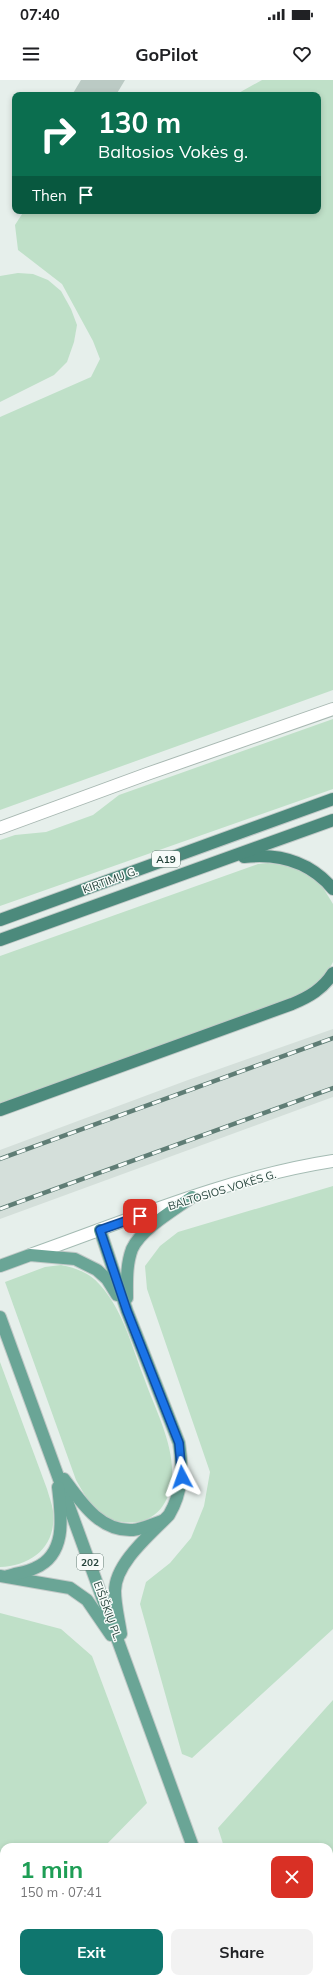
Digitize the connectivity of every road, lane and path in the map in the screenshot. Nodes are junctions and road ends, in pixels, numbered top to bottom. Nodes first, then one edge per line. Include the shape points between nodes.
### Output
1 (333, 709) edge
2 (333, 799) edge
3 (333, 820) edge
4 (0, 828) edge
5 (223, 859) junction
6 (333, 889) edge
7 (0, 920) edge
8 (0, 940) edge
9 (333, 973) edge
10 (0, 1110) edge
11 (333, 1161) edge
12 (192, 1197) junction
13 (100, 1230) junction
14 (30, 1255) junction
15 (0, 1266) edge
16 (127, 1311) junction
17 (0, 1317) edge
18 (56, 1468) junction
19 (162, 1522) junction
20 (3, 1576) edge
21 (124, 1656) junction
22 (192, 1843) edge

1 - 4 street
2 - 7 highway, KIRTIMŲ G. / A19
3 - 5 highway, KIRTIMŲ G. / A19
5 - 6 highway via 262,855 282,858 311,869
5 - 8 highway, KIRTIMŲ G. / A19
9 - 10 highway via 322,987 292,1004
11 - 12 street, BALTOSIOS VOKĖS G.
12 - 13 street, BALTOSIOS VOKĖS G.
12 - 16 main road via 148,1230 132,1249 126,1273
13 - 14 street, BALTOSIOS VOKĖS G.
13 - 16 main road
14 - 15 main road, BALTOSIOS VOKĖS G.
14 - 16 main road via 75,1259 97,1270 107,1279
16 - 19 main road via 179,1443 182,1477 180,1490 173,1507
17 - 18 main road, EIŠIŠKIŲ PL. / 202
18 - 19 main road via 83,1505 103,1523 115,1528 133,1530
18 - 20 main road via 62,1522 55,1548 36,1568
18 - 21 main road, EIŠIŠKIŲ PL. / 202
19 - 21 main road via 129,1558 116,1584
20 - 21 main road via 60,1585 79,1593 97,1613
21 - 22 main road, EIŠIŠKIŲ PL. / 202

